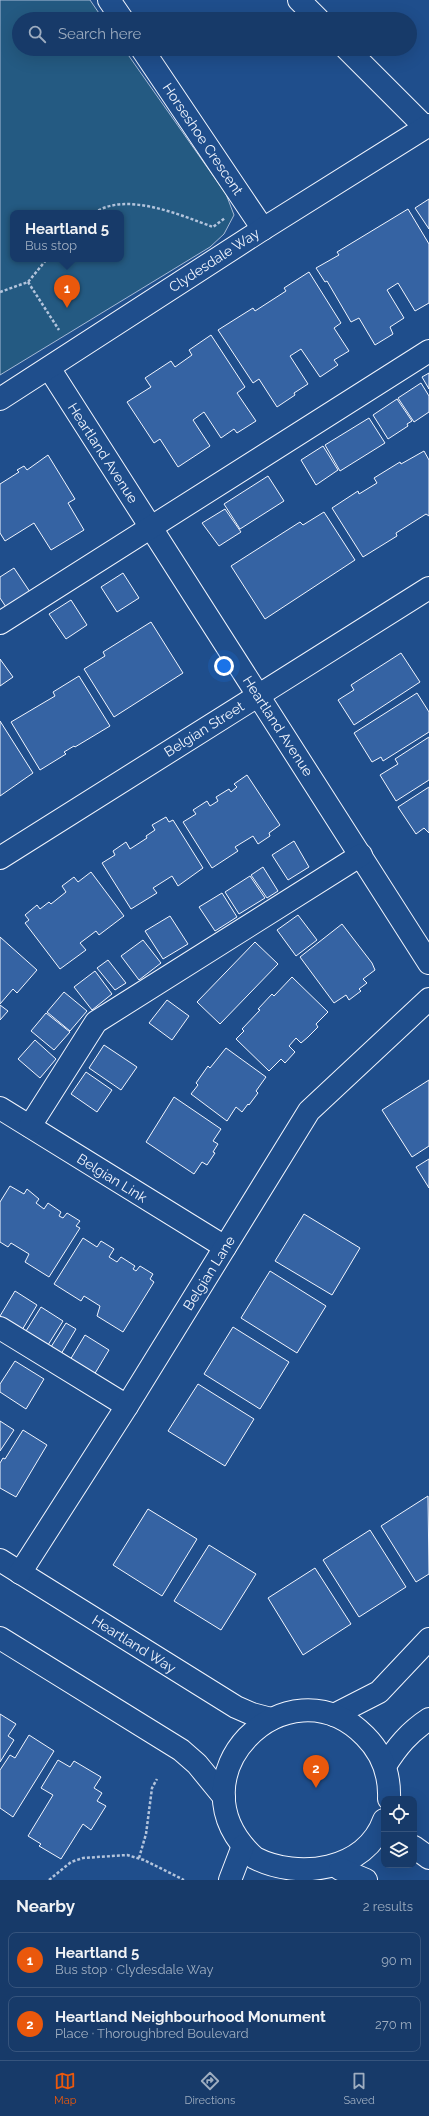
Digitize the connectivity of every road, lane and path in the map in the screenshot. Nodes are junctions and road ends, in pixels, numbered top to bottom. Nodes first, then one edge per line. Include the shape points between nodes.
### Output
1 (109, 0) edge
2 (299, 0) edge
3 (117, 12) edge
4 (311, 12) edge
5 (147, 56) edge
6 (354, 56) edge
7 (427, 126) edge
8 (247, 204) junction
9 (98, 210) edge
10 (264, 229) junction
11 (45, 262) edge
12 (28, 282) junction
13 (0, 292) edge
14 (73, 351) junction
15 (429, 351) edge
16 (49, 368) junction
17 (0, 399) edge
18 (151, 527) junction
19 (429, 588) edge
20 (0, 623) edge
21 (258, 695) junction
22 (361, 855) junction
23 (0, 858) edge
24 (429, 963) edge
25 (429, 999) edge
26 (0, 1108) edge
27 (30, 1126) junction
28 (225, 1247) junction
29 (0, 1328) edge
30 (127, 1406) junction
31 (0, 1560) edge
32 (20, 1573) junction
33 (0, 1638) edge
34 (429, 1639) edge
35 (334, 1715) junction
36 (271, 1719) junction
37 (429, 1719) edge
38 (385, 1766) junction
39 (157, 1779) dead end
40 (389, 1796) edge
41 (224, 1797) junction
42 (381, 1828) edge
43 (243, 1846) junction
44 (417, 1849) edge
45 (139, 1858) junction
46 (429, 1858) edge
47 (340, 1870) junction
48 (290, 1878) edge
49 (49, 1880) edge
50 (184, 1880) edge
51 (230, 1880) edge
52 (366, 1880) edge

1 - 3 street
2 - 4 street
5 - 8 street, Horseshoe Crescent
6 - 7 street
7 - 10 street, Clydesdale Way
8 - 9 path via 212,227 182,215 138,204 103,207
8 - 10 street, Horseshoe Crescent
10 - 14 street, Clydesdale Way
11 - 12 path
12 - 13 path
12 - 14 path
14 - 16 street, Clydesdale Way
15 - 18 street
16 - 17 street, Clydesdale Way
16 - 18 street, Heartland Avenue
18 - 20 street
18 - 21 street, Heartland Avenue
19 - 21 street, Belgian Street
21 - 22 street, Heartland Avenue
21 - 23 street, Belgian Street
22 - 24 street, Heartland Avenue
22 - 27 street via 96,1022
25 - 28 street, Belgian Lane via 309,1112
26 - 27 street, Belgian Link
27 - 28 street, Belgian Link
28 - 30 street, Belgian Lane
29 - 30 street
30 - 32 street, Belgian Lane
31 - 32 street, Heartland Way
32 - 36 street, Heartland Way via 236,1707
33 - 41 street via 181,1750 197,1764
34 - 35 street via 379,1692
35 - 36 street via 313,1711 291,1712
35 - 38 street via 356,1727 373,1744
36 - 41 street via 251,1732 236,1751 226,1773
37 - 38 street via 415,1728 399,1745
38 - 40 street
39 - 45 path via 152,1788 146,1834
41 - 43 street via 226,1815
42 - 47 street via 362,1855
43 - 48 street via 257,1860
43 - 51 street
44 - 46 street
45 - 49 path via 127,1855 83,1858 70,1862
45 - 50 path
47 - 48 street via 317,1876
47 - 52 street

